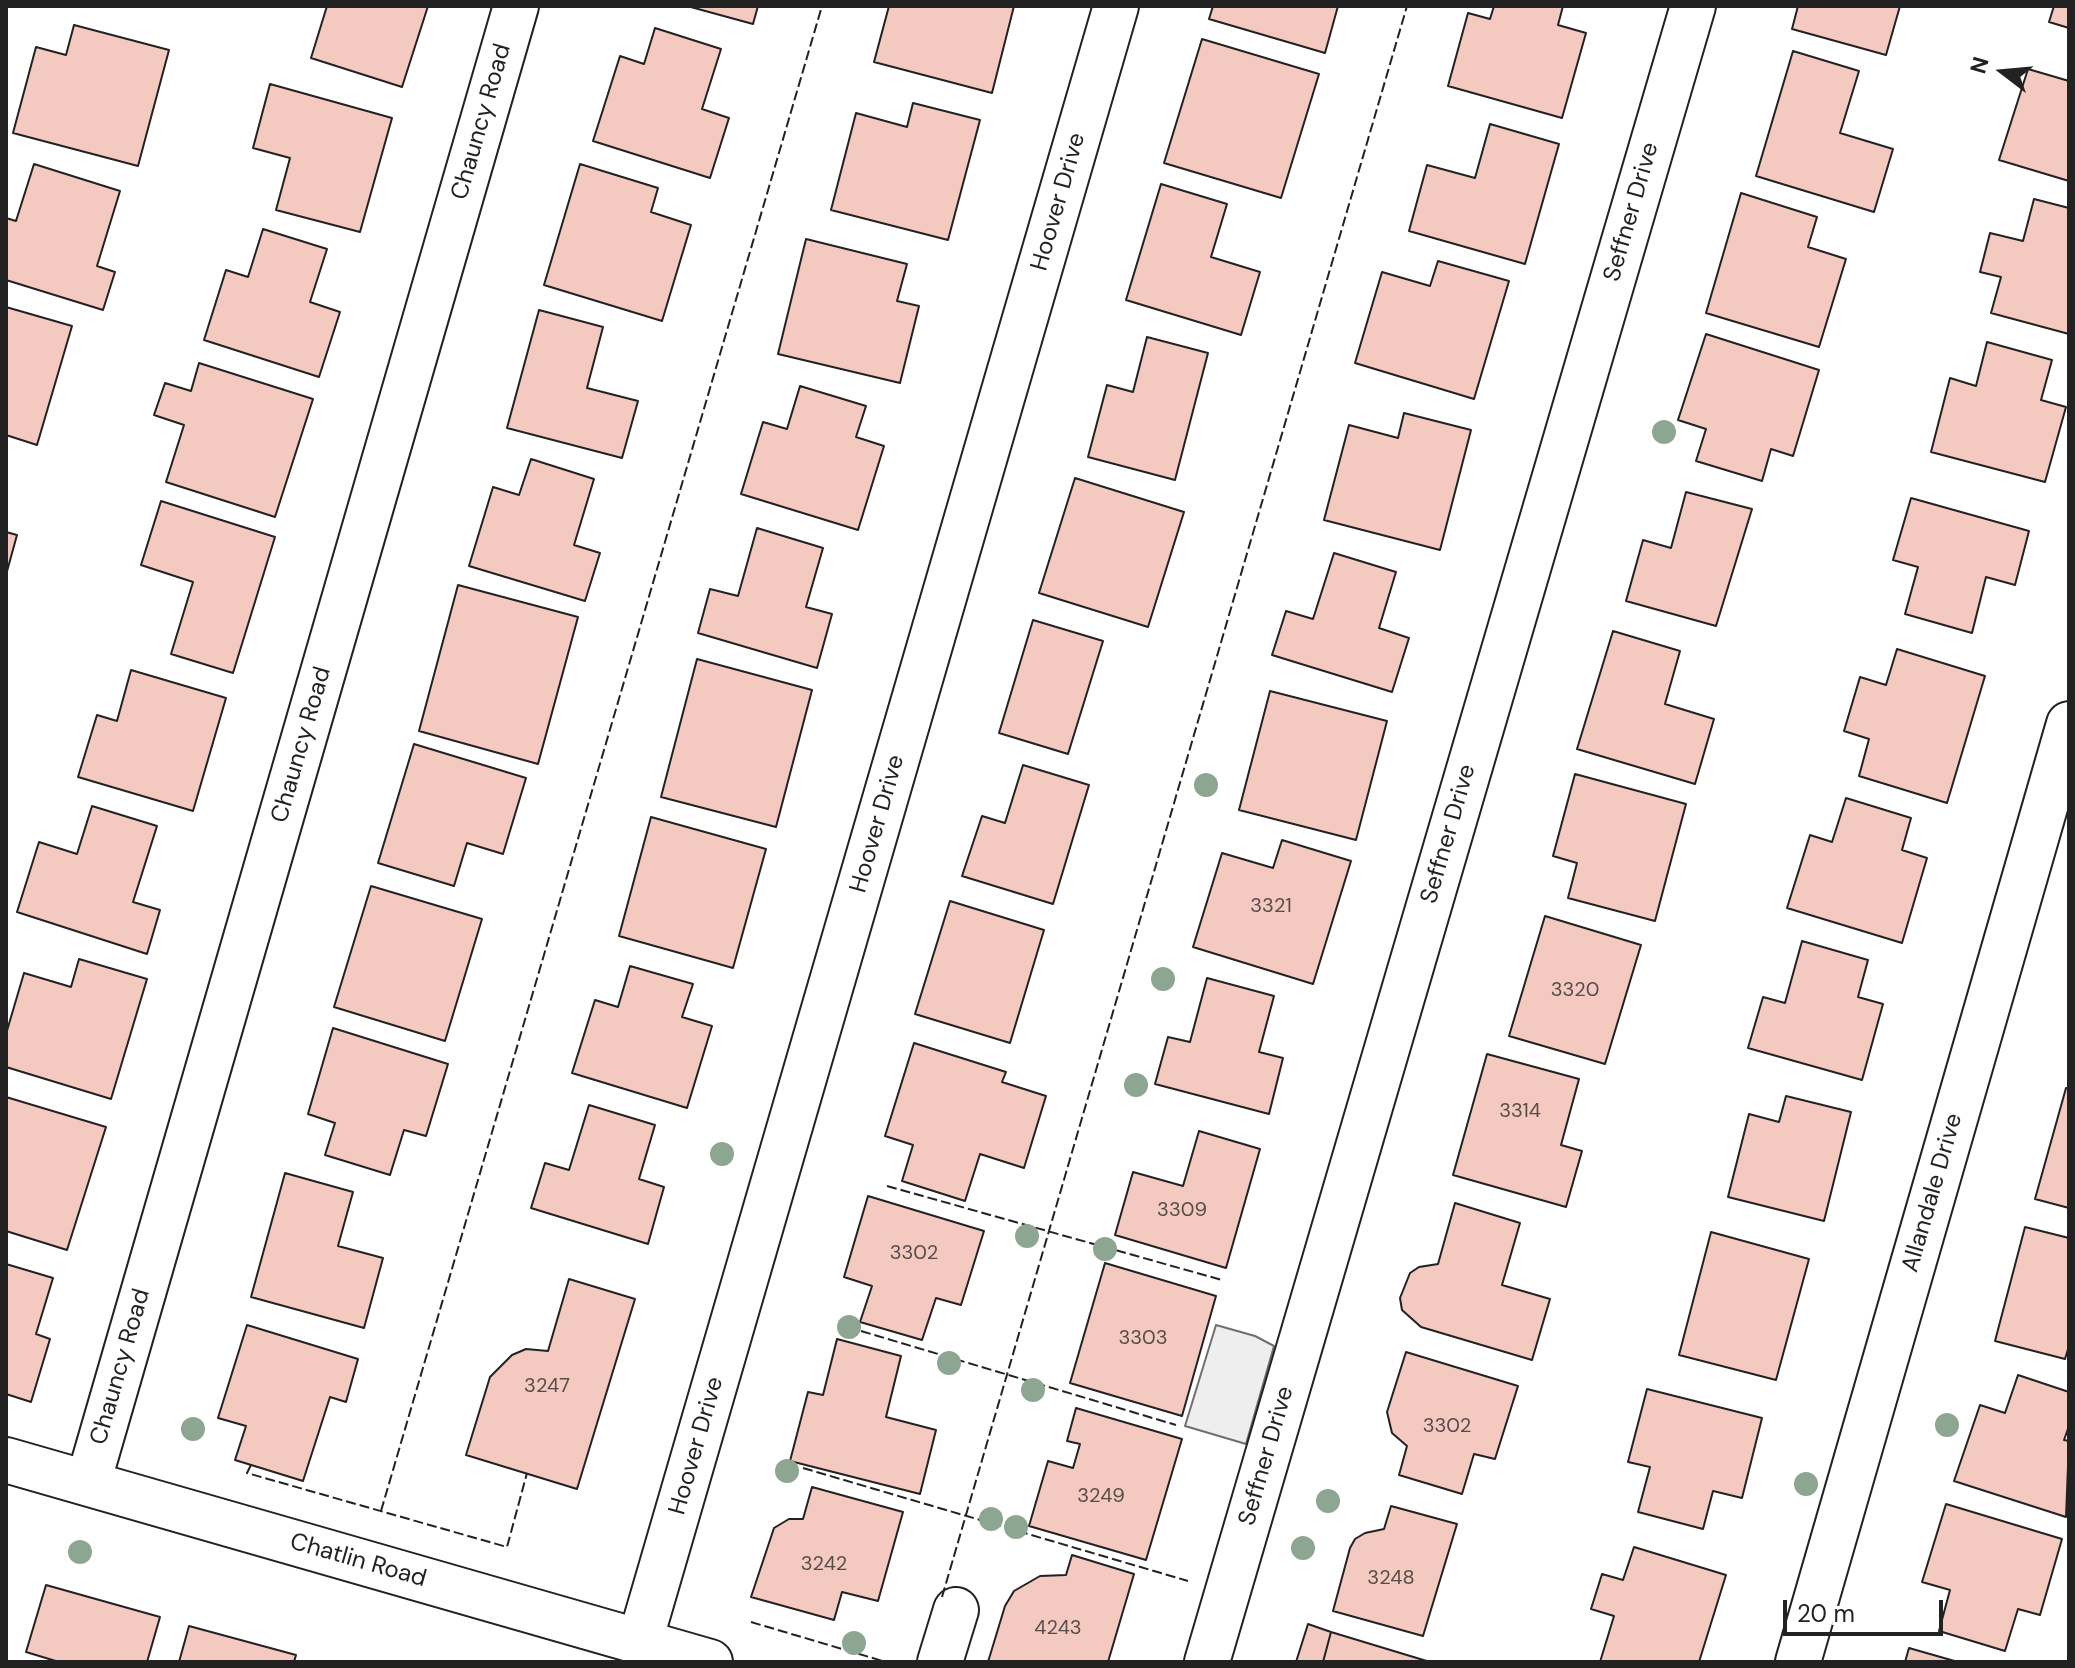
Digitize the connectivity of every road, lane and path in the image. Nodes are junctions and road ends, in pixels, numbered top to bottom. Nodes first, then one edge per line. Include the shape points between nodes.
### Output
1 (516, 6) edge
2 (1116, 6) edge
3 (1693, 6) edge
4 (2069, 724) edge
5 (6, 1460) edge
6 (88, 1483) junction
7 (956, 1610) dead end
8 (640, 1641) junction
9 (710, 1662) edge
10 (940, 1662) edge
11 (1207, 1662) edge
12 (1798, 1662) edge

1 - 6 street, Chauncy Road
2 - 8 street, Hoover Drive
3 - 11 street, Seffner Drive
4 - 12 street, Allandale Drive
5 - 6 street, Chatlin Road
6 - 8 street, Chatlin Road
7 - 10 street
8 - 9 street, Chatlin Road

